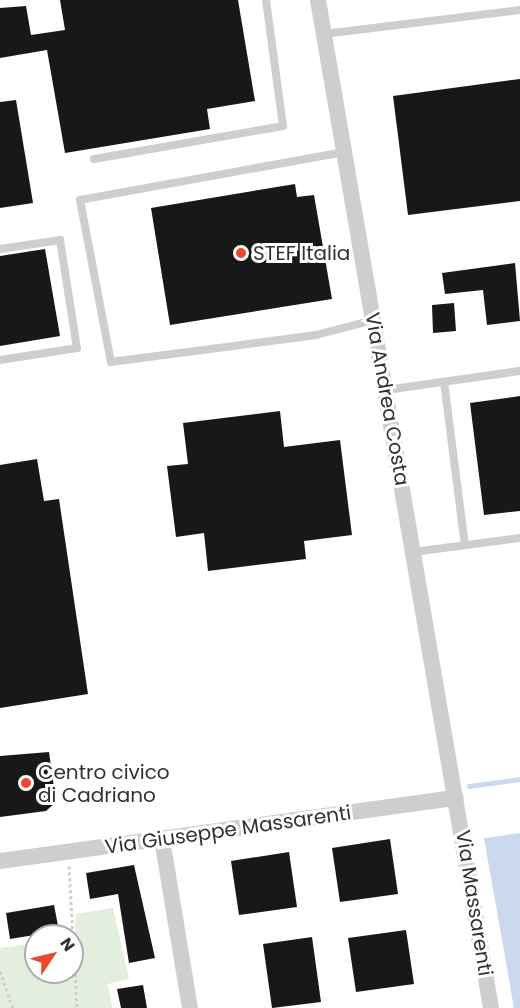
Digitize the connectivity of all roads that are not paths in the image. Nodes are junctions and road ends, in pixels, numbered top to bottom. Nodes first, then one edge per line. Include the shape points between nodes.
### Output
1 (266, 0) edge
2 (318, 0) edge
3 (520, 10) edge
4 (324, 34) junction
5 (344, 152) junction
6 (94, 159) dead end
7 (0, 249) edge
8 (373, 320) junction
9 (0, 360) edge
10 (520, 371) edge
11 (444, 382) junction
12 (386, 390) junction
13 (520, 538) edge
14 (465, 545) junction
15 (413, 552) junction
16 (456, 798) junction
17 (162, 839) junction
18 (0, 861) edge
19 (189, 1008) edge
20 (491, 1008) edge

1 - 6 lane via 284,126
2 - 4 street, Via Andrea Costa
3 - 4 lane
4 - 5 street, Via Andrea Costa
5 - 8 street, Via Andrea Costa
5 - 8 lane via 80,200 111,362 316,335
7 - 9 lane via 60,240 78,348
8 - 12 street, Via Andrea Costa
10 - 11 lane
11 - 12 lane
11 - 14 lane
12 - 15 street, Via Andrea Costa
13 - 14 lane
14 - 15 lane
15 - 16 street, Via Andrea Costa
16 - 17 street, Via Giuseppe Massarenti
16 - 20 street, Via Massarenti
17 - 18 street, Via Giuseppe Massarenti
17 - 19 street

